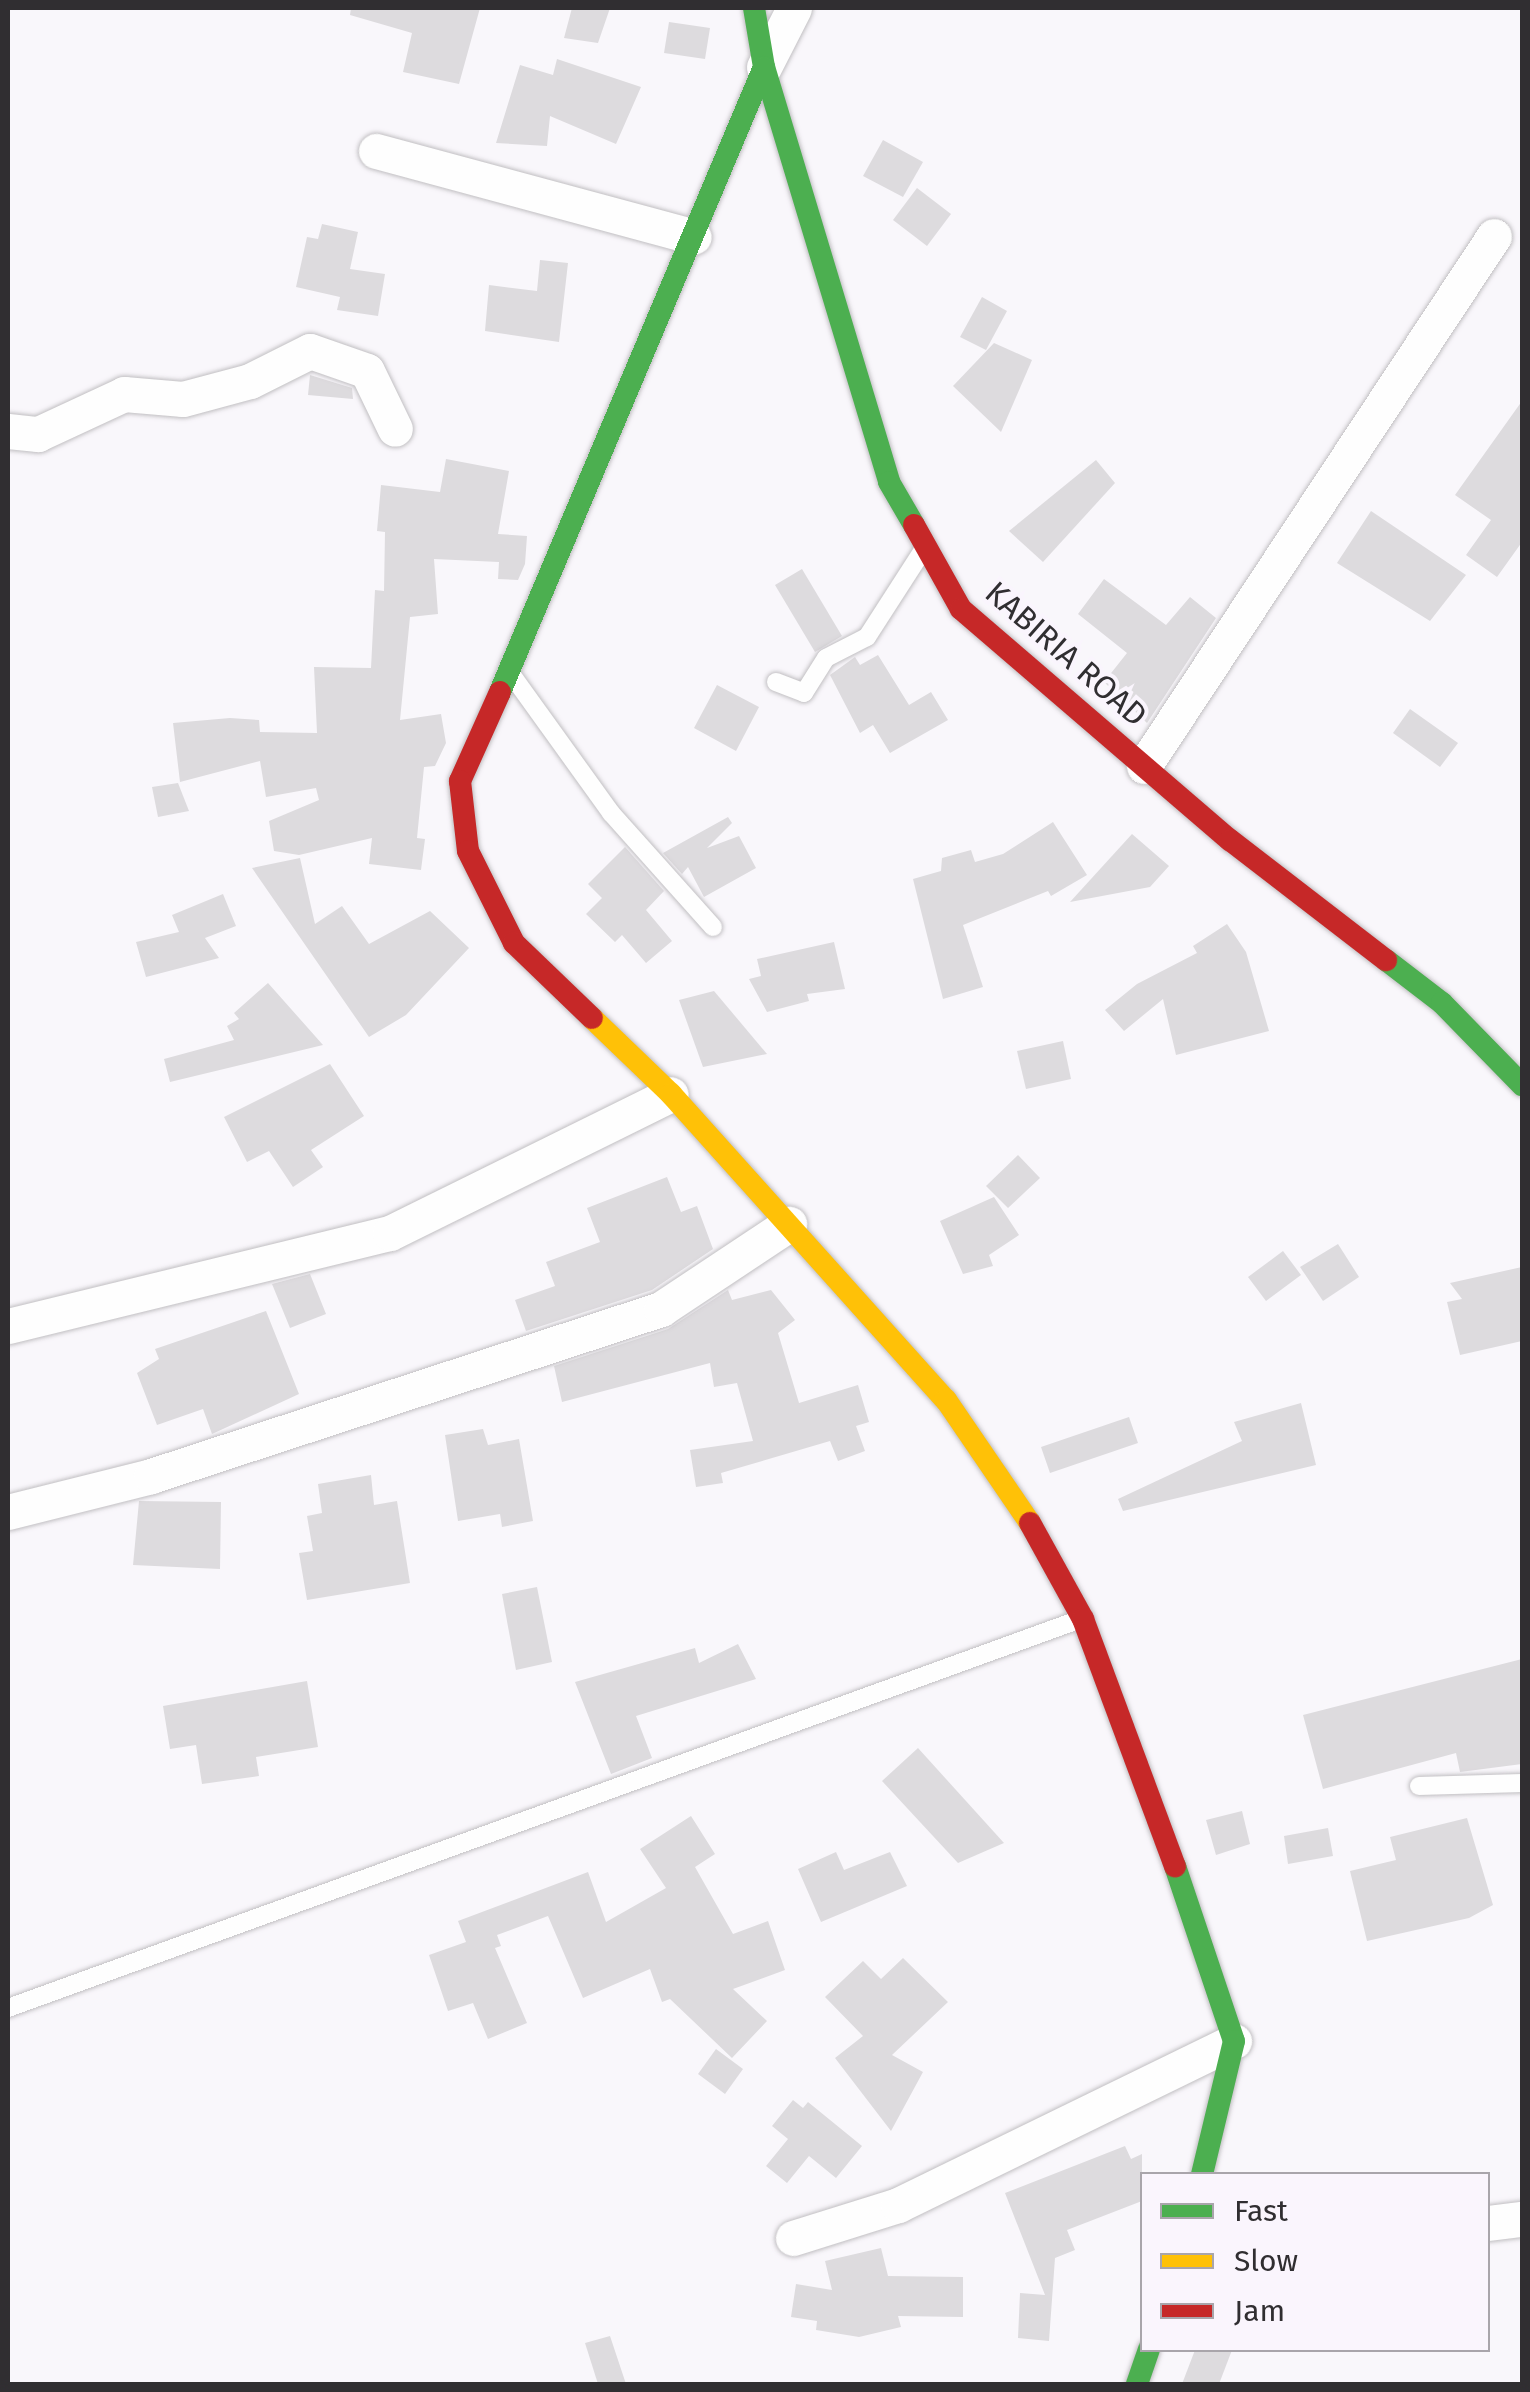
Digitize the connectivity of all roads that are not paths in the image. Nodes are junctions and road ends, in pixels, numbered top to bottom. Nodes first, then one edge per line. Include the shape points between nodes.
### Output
1 (754, 8) edge
2 (794, 8) edge
3 (764, 67) junction
4 (376, 151) dead end
5 (1494, 236) dead end
6 (694, 237) junction
7 (395, 429) dead end
8 (8, 431) edge
9 (926, 546) junction
10 (508, 670) junction
11 (776, 682) dead end
12 (1144, 766) junction
13 (712, 927) dead end
14 (1522, 1085) edge
15 (671, 1094) junction
16 (788, 1224) junction
17 (8, 1326) edge
18 (8, 1512) edge
19 (1083, 1618) junction
20 (1522, 1783) edge
21 (1419, 1786) dead end
22 (8, 2008) edge
23 (1234, 2041) junction
24 (1202, 2172) edge
25 (1522, 2219) edge
26 (1490, 2224) edge
27 (792, 2238) dead end
28 (1148, 2352) edge
29 (1137, 2384) edge

1 - 3 main road, KABIRIA ROAD
2 - 3 street
3 - 6 main road
3 - 9 main road, KABIRIA ROAD via 889,482
4 - 6 street
5 - 12 street
6 - 10 main road
7 - 8 street via 367,371 310,351 250,380 183,399 124,394 38,434
9 - 11 lane via 866,637 826,658 804,693
9 - 12 main road, KABIRIA ROAD via 961,609
10 - 13 lane via 611,813
10 - 15 main road via 460,781 468,851 514,942
12 - 14 main road, KABIRIA ROAD via 1442,1003
15 - 16 main road
15 - 17 street via 390,1233
16 - 18 street via 661,1309 151,1476
16 - 19 main road via 946,1400 1044,1543
19 - 22 lane
19 - 23 main road
20 - 21 lane
23 - 24 main road
23 - 27 street via 898,2204
25 - 26 street
28 - 29 main road

